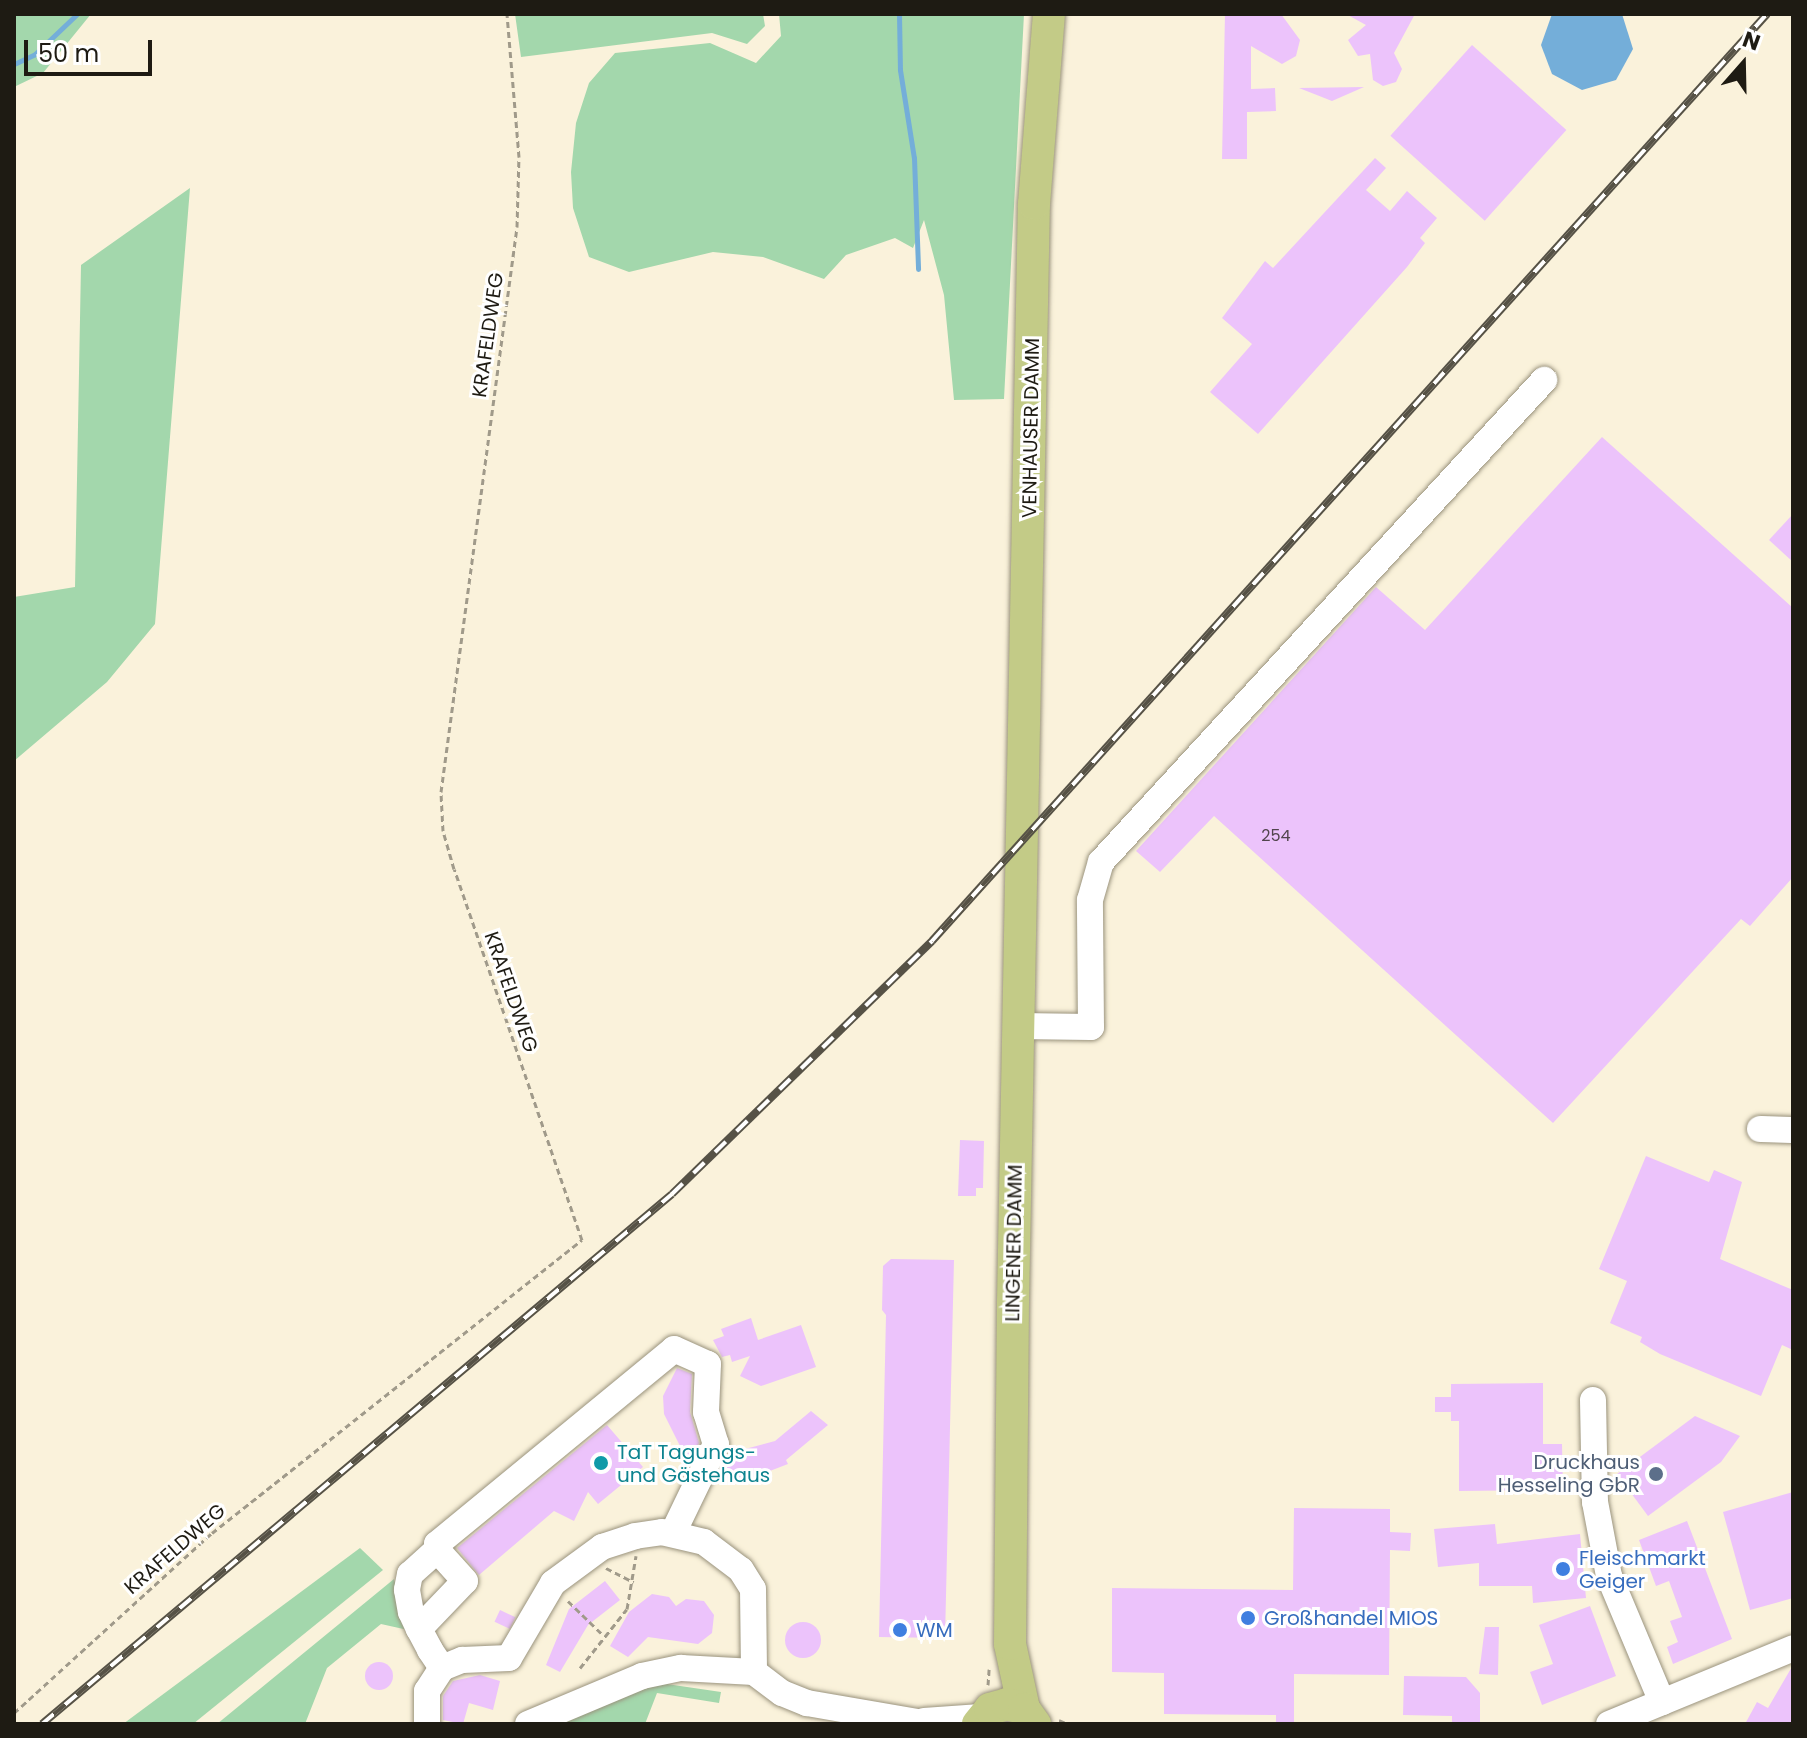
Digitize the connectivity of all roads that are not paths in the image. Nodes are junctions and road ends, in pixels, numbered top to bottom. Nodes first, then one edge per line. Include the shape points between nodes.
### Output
1 (1049, 14) edge
2 (1544, 380) dead end
3 (1025, 843) joint
4 (1018, 1026) junction
5 (1760, 1129) dead end
6 (1793, 1130) edge
7 (1593, 1400) dead end
8 (673, 1533) junction
9 (437, 1550) junction
10 (419, 1629) junction
11 (1010, 1644) junction
12 (1793, 1648) edge
13 (442, 1668) junction
14 (754, 1672) junction
15 (1662, 1702) junction
16 (983, 1717) edge
17 (1045, 1721) edge
18 (926, 1723) edge
19 (427, 1724) edge
20 (528, 1724) edge
21 (1609, 1724) edge

1 - 3 main road, VENHAUSER DAMM via 1034,204
2 - 4 street via 1101,862 1090,900 1091,1027
3 - 4 main road, LINGENER DAMM
4 - 11 main road, LINGENER DAMM
5 - 6 street
7 - 15 street via 1595,1502 1609,1576
8 - 9 street via 716,1444 706,1412 708,1364 674,1349 437,1544
8 - 13 street via 635,1536 592,1553 553,1583 509,1658 462,1660
8 - 14 street via 704,1542 753,1589
9 - 10 street via 410,1574 407,1596
9 - 10 street via 465,1581
10 - 13 street
11 - 16 main road, LINGENER DAMM
11 - 17 main road, LINGENER DAMM
12 - 15 street
13 - 19 street via 427,1691
14 - 18 street via 807,1703
14 - 20 street via 681,1668 642,1676
15 - 21 street
16 - 17 main road via 1007,1704
16 - 18 street

